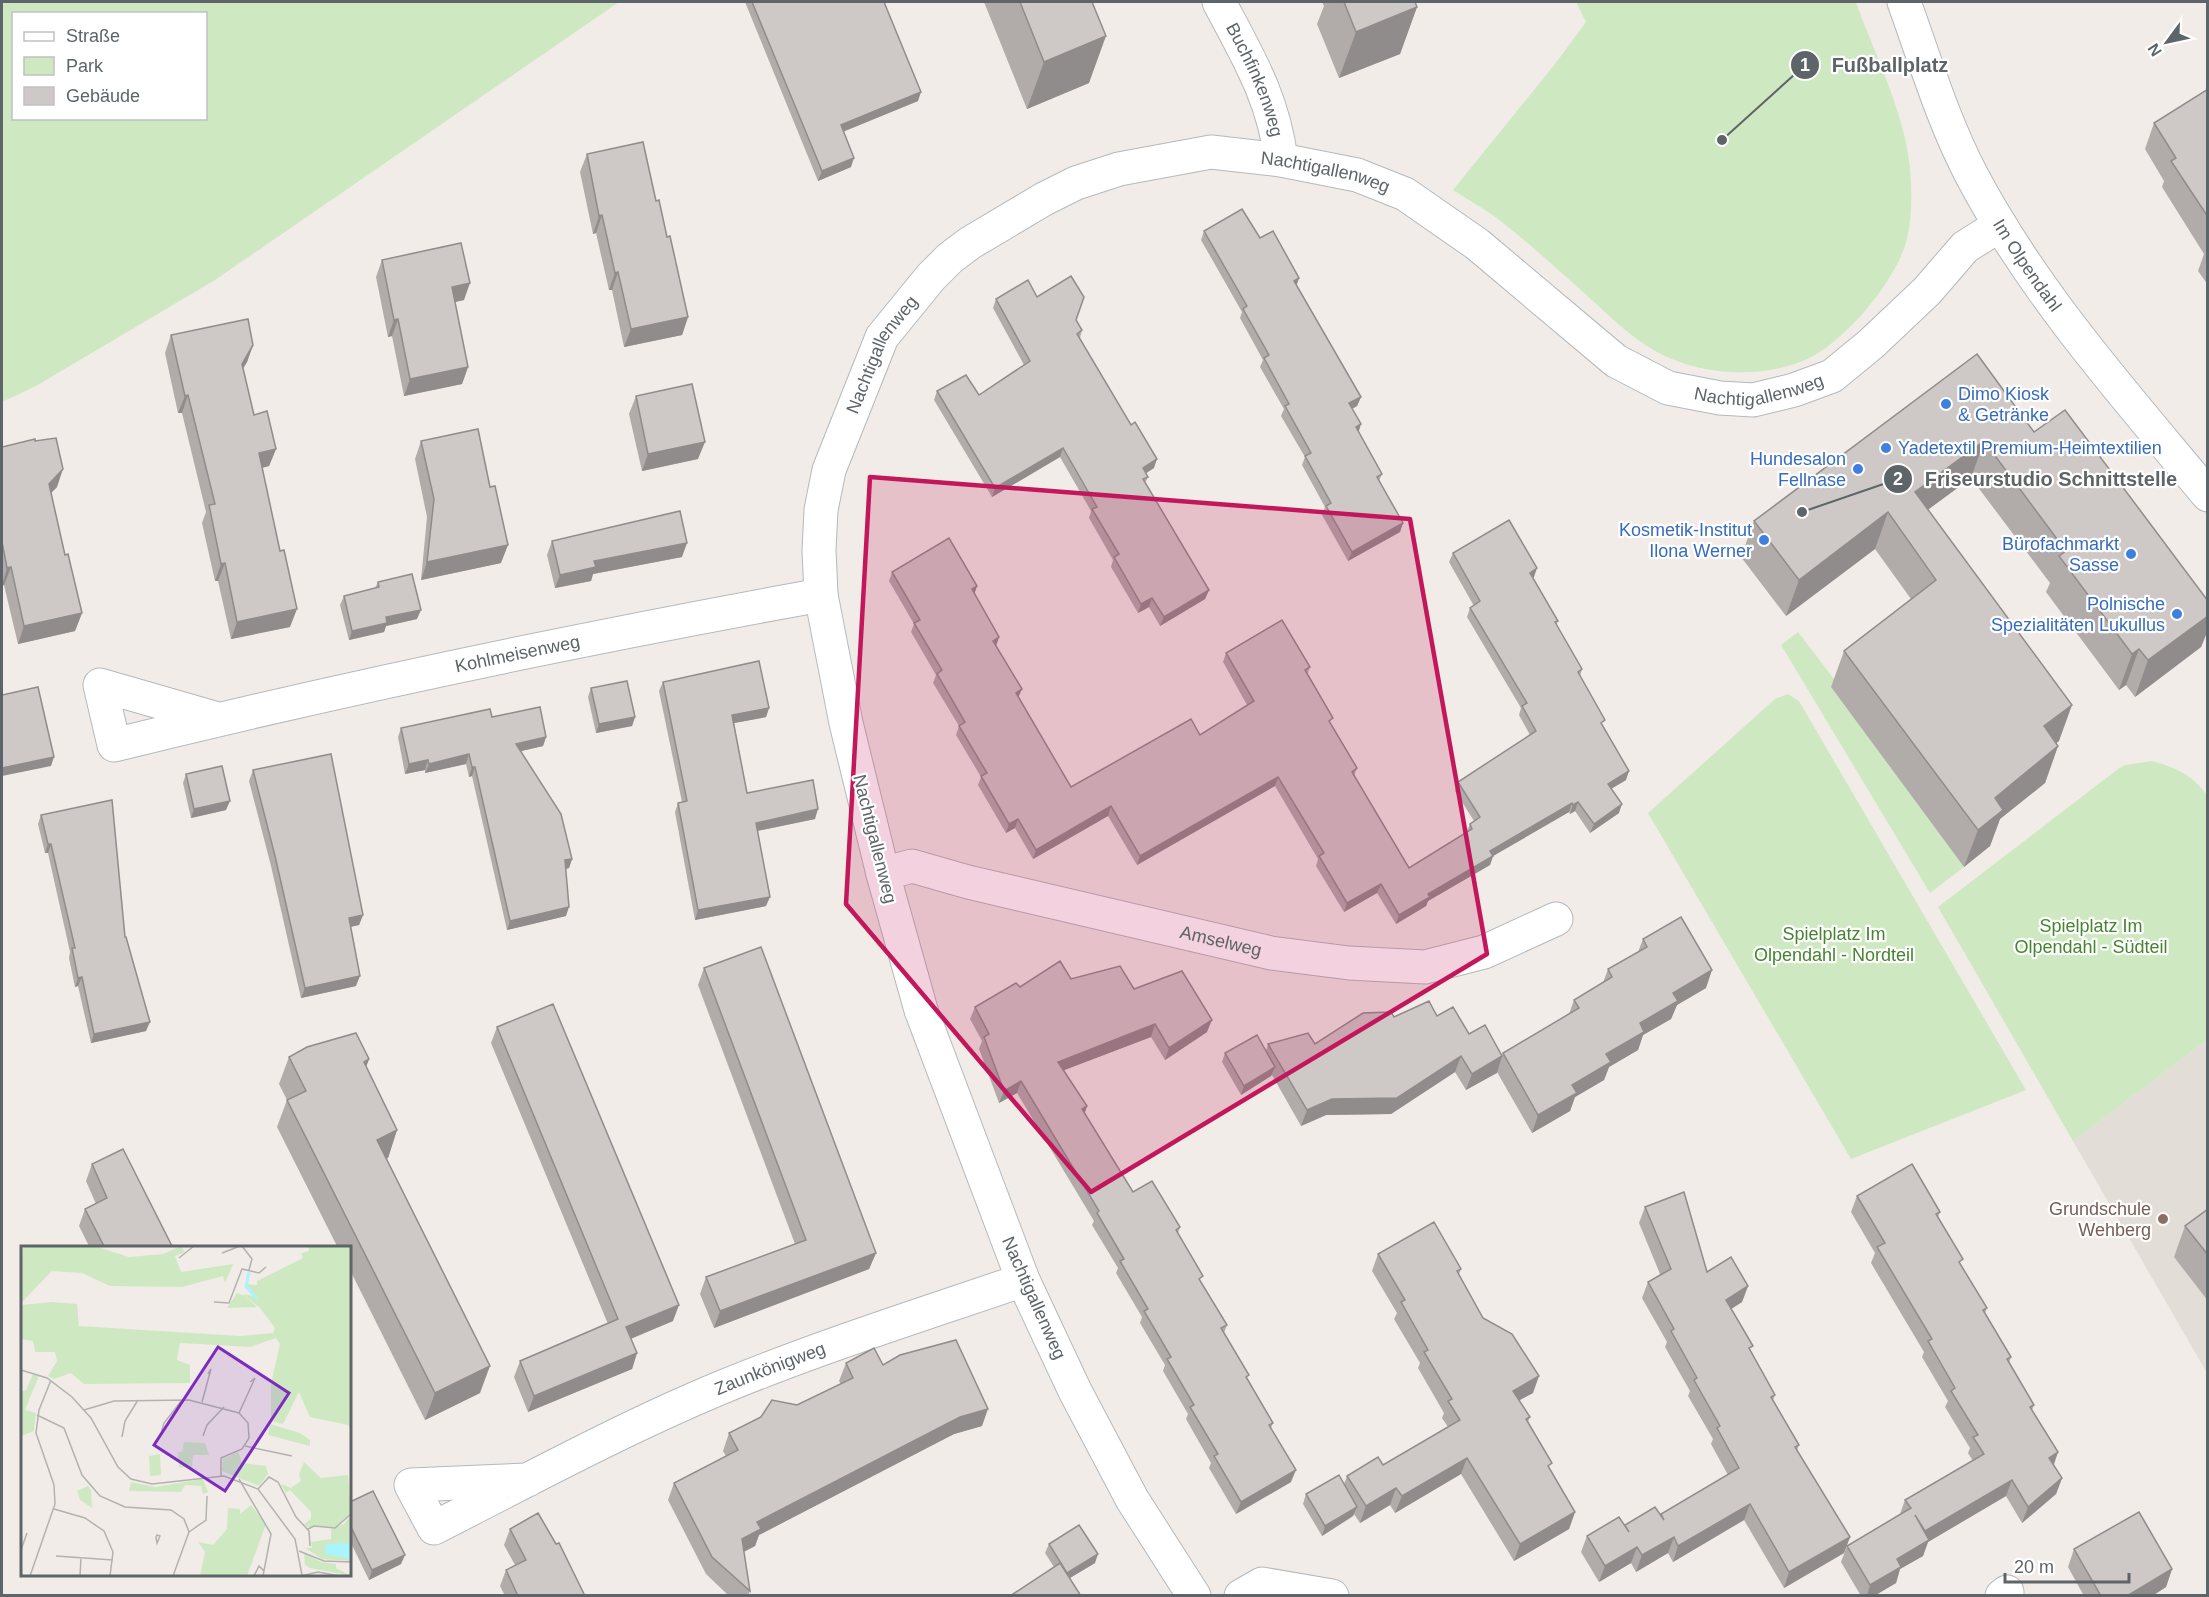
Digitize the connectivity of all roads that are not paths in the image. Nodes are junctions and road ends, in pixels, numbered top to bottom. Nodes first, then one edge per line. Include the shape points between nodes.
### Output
1 (1219, 2) edge
2 (1904, 2) edge
3 (1281, 160) junction
4 (2000, 225) junction
5 (2208, 495) edge
6 (821, 595) junction
7 (218, 719) dead end
8 (883, 874) junction
9 (1556, 919) dead end
10 (1023, 1280) junction
11 (528, 1480) dead end
12 (1194, 1596) edge
13 (1241, 1596) edge
14 (1332, 1596) edge

1 - 3 street, Buchfinkenweg via 1261,81 1278,132
2 - 4 street, Im Olpendahl via 1960,154
3 - 4 street, Nachtigallenweg via 1357,175 1405,194 1477,244 1616,361 1668,388 1720,398 1753,400 1832,376 1927,291 1965,247
3 - 6 street, Nachtigallenweg via 1210,152 1119,169 1044,199 950,258 882,337 829,470 821,510
4 - 5 street, Im Olpendahl via 2042,290
6 - 7 street, Kohlmeisenweg via 626,631
6 - 8 street, Nachtigallenweg via 846,723
8 - 9 street, Amselweg via 912,866 1271,953 1349,963 1425,967 1484,952
8 - 10 street, Nachtigallenweg via 921,1010
10 - 11 street, Zaunkönigweg via 808,1353 718,1389
10 - 12 street, Nachtigallenweg via 1132,1499
13 - 14 street via 1262,1584

